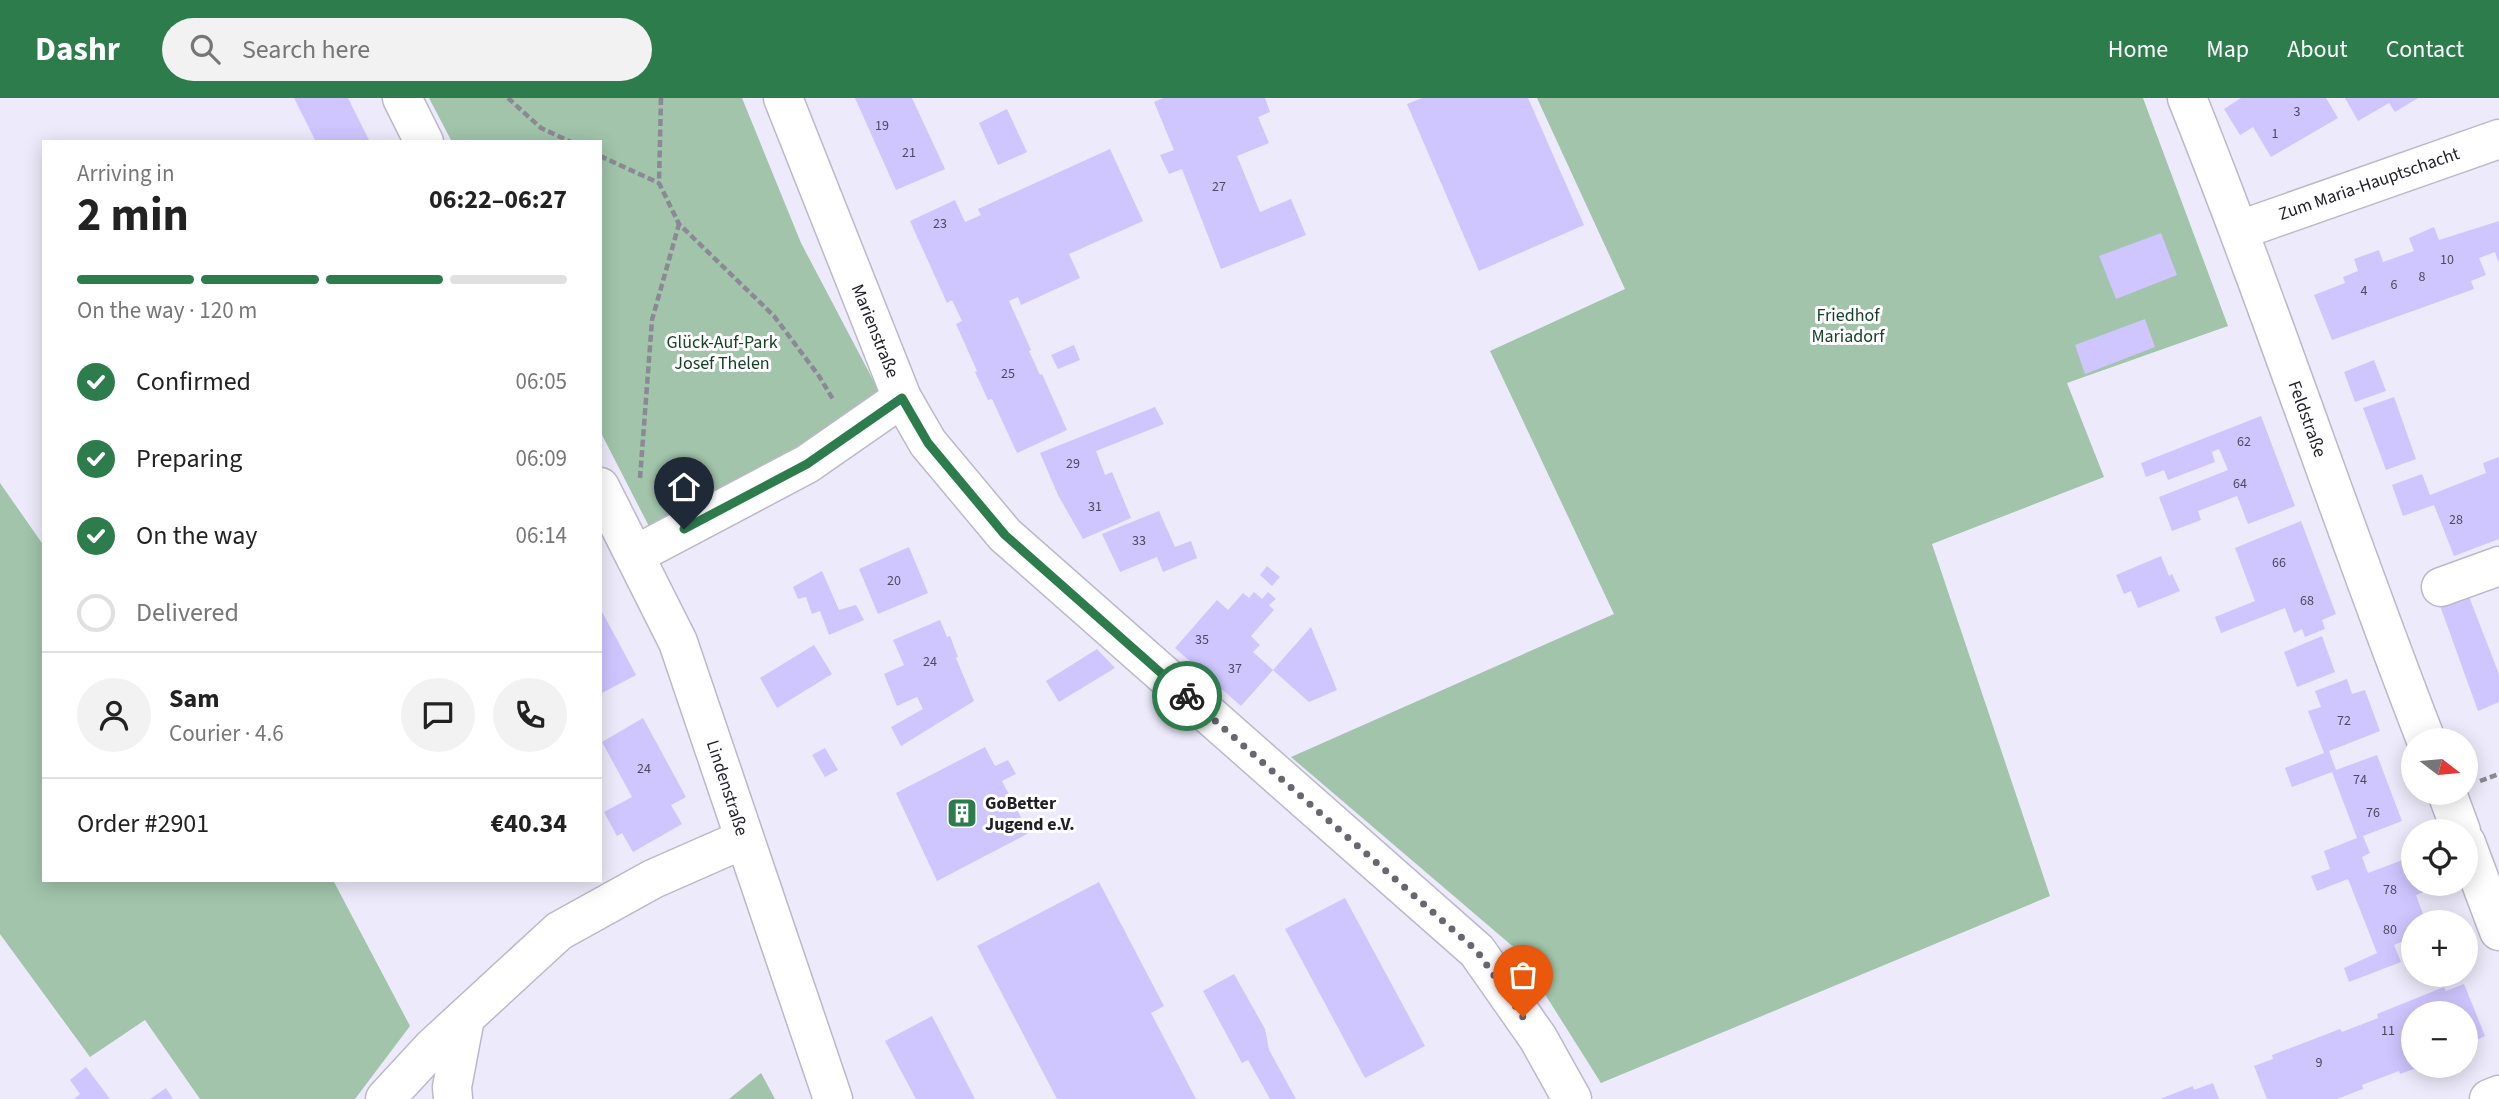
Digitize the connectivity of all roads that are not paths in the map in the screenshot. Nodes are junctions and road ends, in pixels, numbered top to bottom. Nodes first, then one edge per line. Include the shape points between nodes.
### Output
1 (402, 98) edge
2 (783, 98) edge
3 (2187, 98) edge
4 (2499, 139) edge
5 (423, 140) edge
6 (2240, 230) junction
7 (902, 398) junction
8 (602, 491) edge
9 (635, 555) junction
10 (2499, 566) edge
11 (2441, 587) dead end
12 (2421, 728) edge
13 (744, 839) junction
14 (2478, 875) edge
15 (2499, 931) edge
16 (465, 1018) junction
17 (2499, 1095) edge
18 (385, 1099) edge
19 (453, 1099) edge
20 (833, 1099) edge
21 (1572, 1099) edge
22 (2489, 1099) edge

1 - 5 street
2 - 7 street, Marienstraße
3 - 6 street, Feldstraße
4 - 6 street, Zum Maria-Hauptschacht
6 - 12 street, Feldstraße
7 - 9 street via 807,464
7 - 21 street, Marienstraße via 928,443 1005,535 1477,951 1538,1038
8 - 9 street, Lindenstraße
9 - 13 street, Lindenstraße via 678,642
10 - 11 street
13 - 16 street via 653,879 559,931
13 - 20 street, Lindenstraße
14 - 15 street
16 - 18 street
16 - 19 street
17 - 22 street

